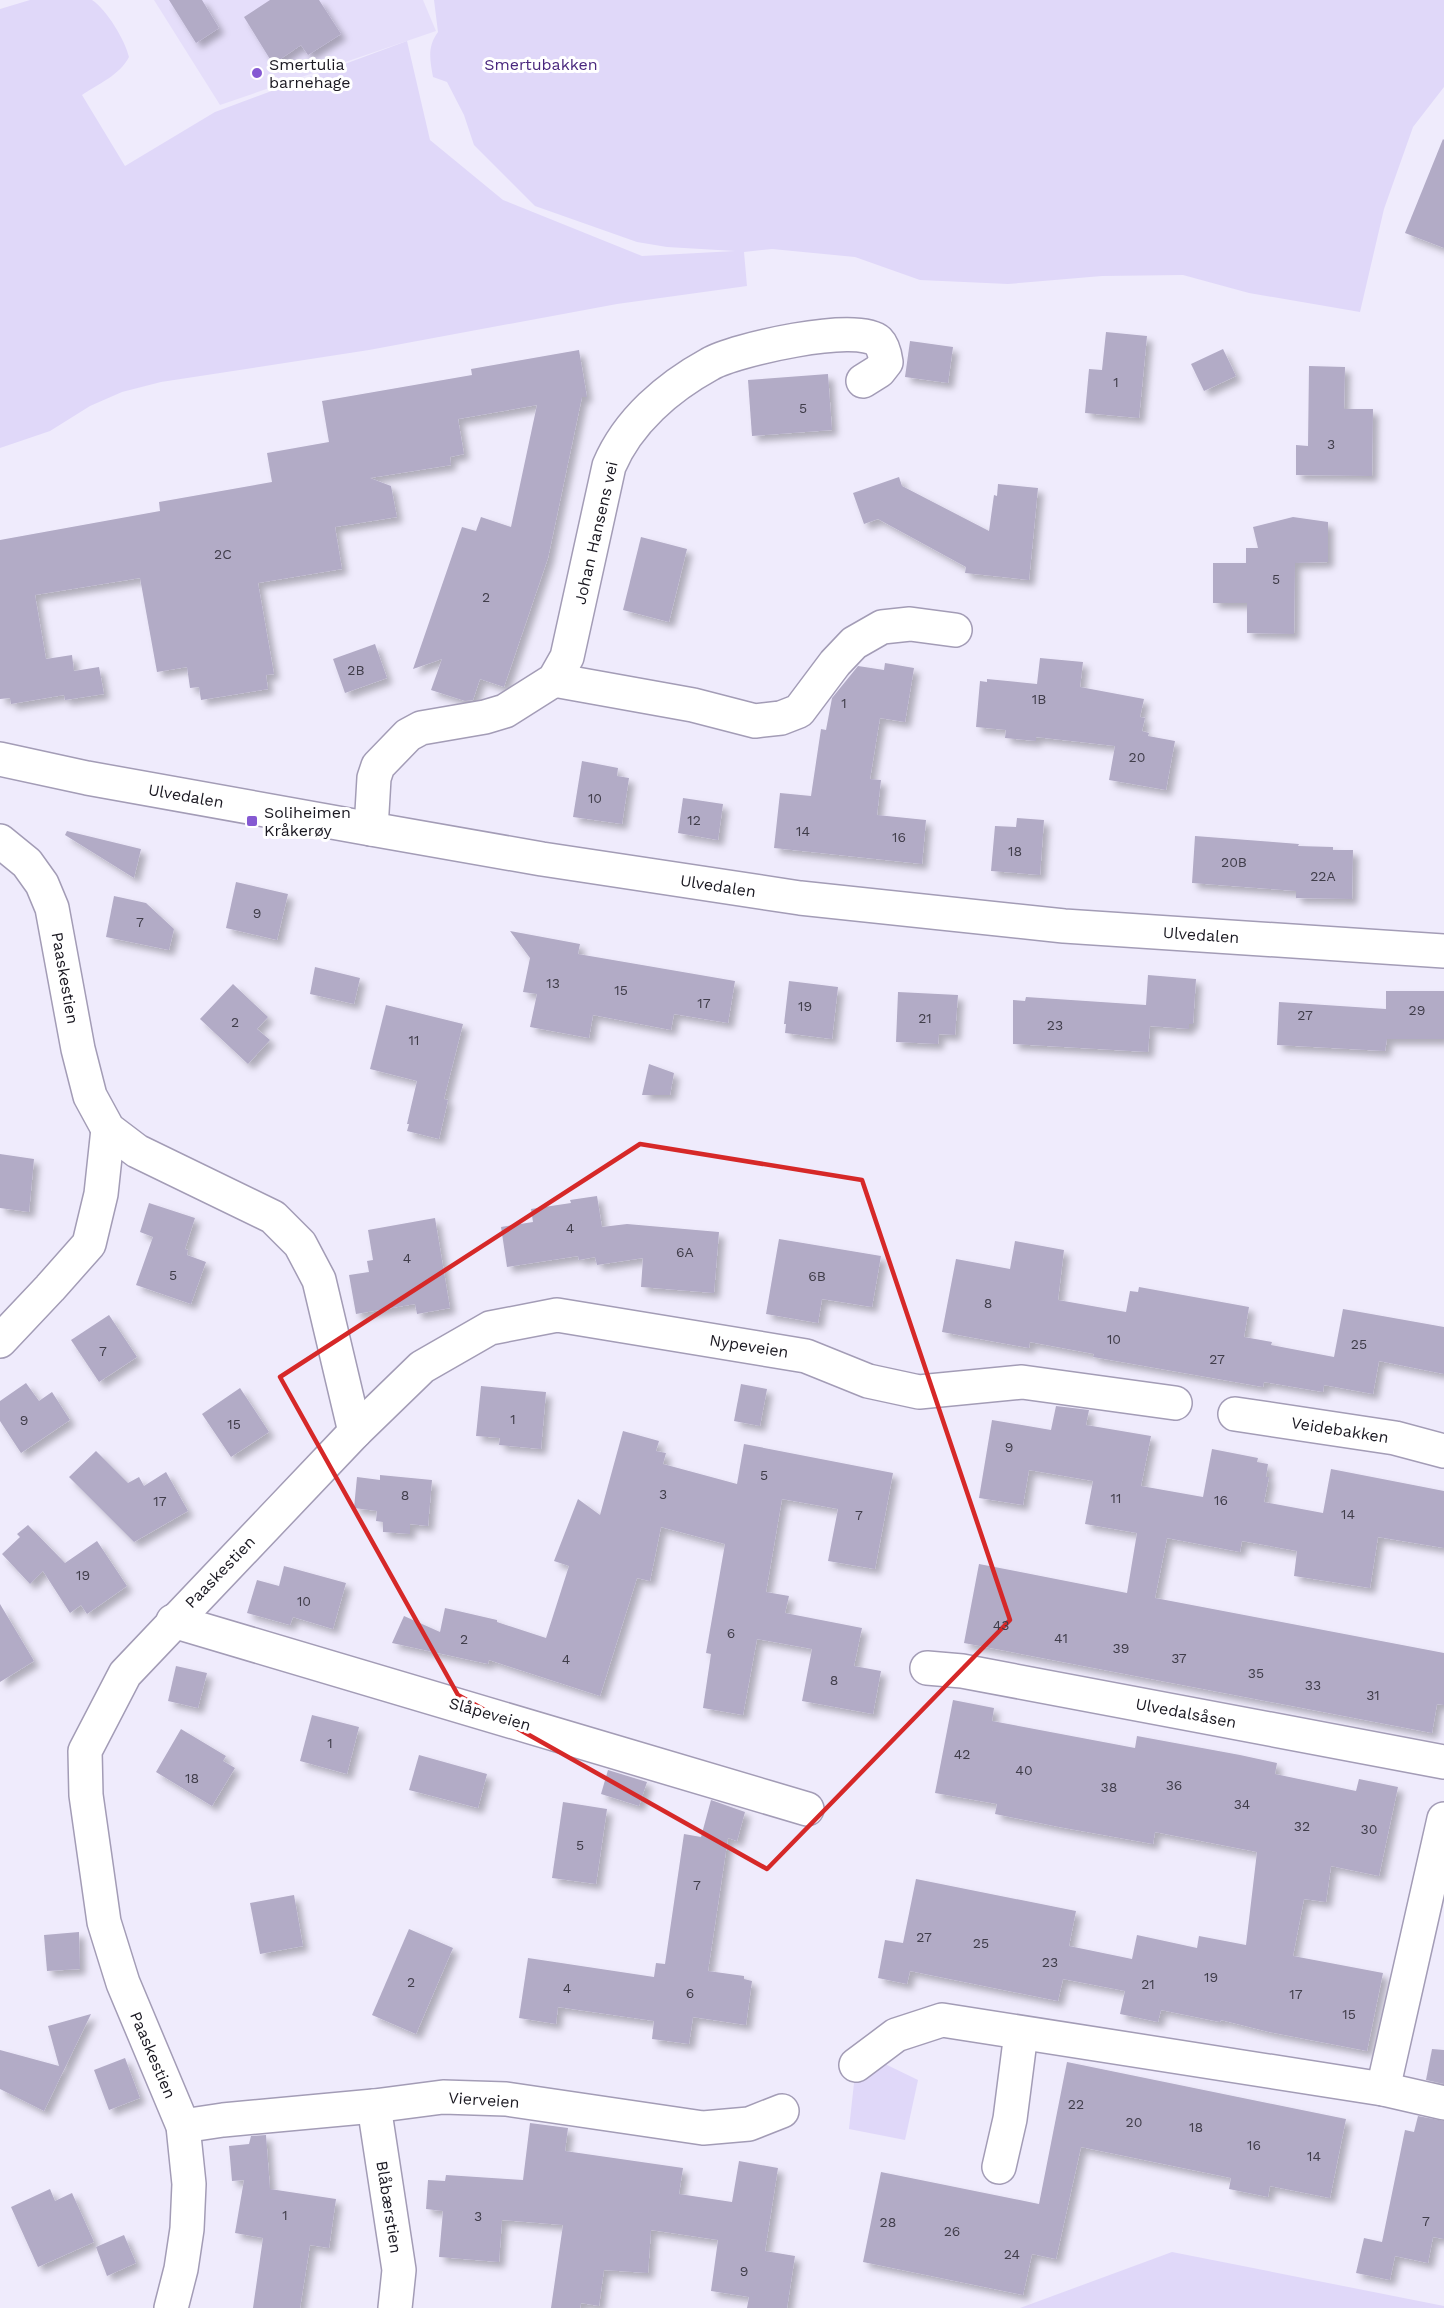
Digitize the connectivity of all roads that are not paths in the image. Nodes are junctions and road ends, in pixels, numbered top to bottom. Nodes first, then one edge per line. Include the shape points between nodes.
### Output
1 (863, 381) dead end
2 (955, 630) dead end
3 (554, 680) junction
4 (0, 759) edge
5 (371, 829) junction
6 (0, 841) edge
7 (1444, 951) edge
8 (108, 1129) junction
9 (0, 1341) edge
10 (1175, 1403) dead end
11 (1235, 1414) dead end
12 (355, 1432) junction
13 (1444, 1451) edge
14 (173, 1621) junction
15 (927, 1668) dead end
16 (1444, 1762) edge
17 (807, 1809) dead end
18 (1444, 1819) edge
19 (1021, 2033) junction
20 (856, 2066) dead end
21 (1383, 2089) junction
22 (1444, 2103) edge
23 (374, 2106) junction
24 (782, 2111) dead end
25 (183, 2126) junction
26 (999, 2167) dead end
27 (171, 2308) edge
28 (395, 2308) edge

1 - 3 street, Johan Hansens vei via 886,362 877,340 862,334 832,335 721,358 681,382 647,410 625,437 609,466 567,657
2 - 3 street via 910,624 882,627 854,643 800,711 780,718 755,721 693,705
3 - 5 street via 505,711 421,728 408,735 378,766
4 - 5 street, Ulvedalen
5 - 7 street, Ulvedalen via 801,898 1064,926
6 - 8 street, Paaskestien via 27,863 52,908 85,1077 90,1096
8 - 9 street via 101,1194 89,1244
8 - 12 street, Paaskestien via 137,1151 273,1217 300,1244 319,1280
10 - 12 street, Nypeveien via 1022,1382 919,1392 868,1381 806,1356 557,1315 490,1328 422,1367
11 - 13 street, Veidebakken via 1395,1438
12 - 14 street, Paaskestien
14 - 17 street, Slåpeveien
14 - 25 street, Paaskestien via 125,1674 85,1751 86,1795 104,1922 123,1983
15 - 16 street, Ulvedalsåsen via 962,1671
18 - 21 street
19 - 20 street via 942,2020 896,2035
19 - 21 street
19 - 26 street
21 - 22 street
23 - 24 street, Vierveien via 444,2097 506,2099 703,2128 748,2124
23 - 25 street, Vierveien
23 - 28 street, Blåbærstien via 399,2270
25 - 27 street, Paaskestien via 189,2184 187,2229

